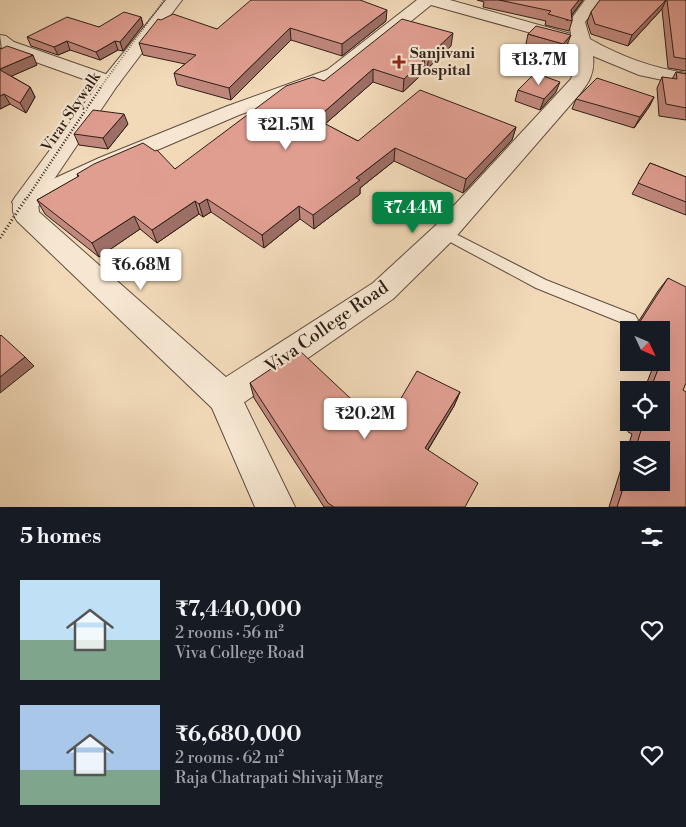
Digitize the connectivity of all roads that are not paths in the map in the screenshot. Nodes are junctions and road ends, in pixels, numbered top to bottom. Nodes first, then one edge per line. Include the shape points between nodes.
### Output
1 (174, 0) edge
2 (594, 0) edge
3 (428, 1) edge
4 (0, 40) edge
5 (582, 42) junction
6 (686, 79) edge
7 (110, 82) junction
8 (25, 202) junction
9 (444, 233) junction
10 (630, 320) dead end
11 (224, 397) junction
12 (274, 507) edge

1 - 7 street
2 - 5 street, Viva College Road via 577,22
3 - 5 street
3 - 8 street via 334,74 232,111 107,163
4 - 7 street via 8,46
5 - 6 street via 627,65
5 - 9 street, Viva College Road via 582,78
7 - 8 street
8 - 11 street via 26,215
9 - 10 lane via 541,284
9 - 11 street, Viva College Road via 383,291
11 - 12 street

